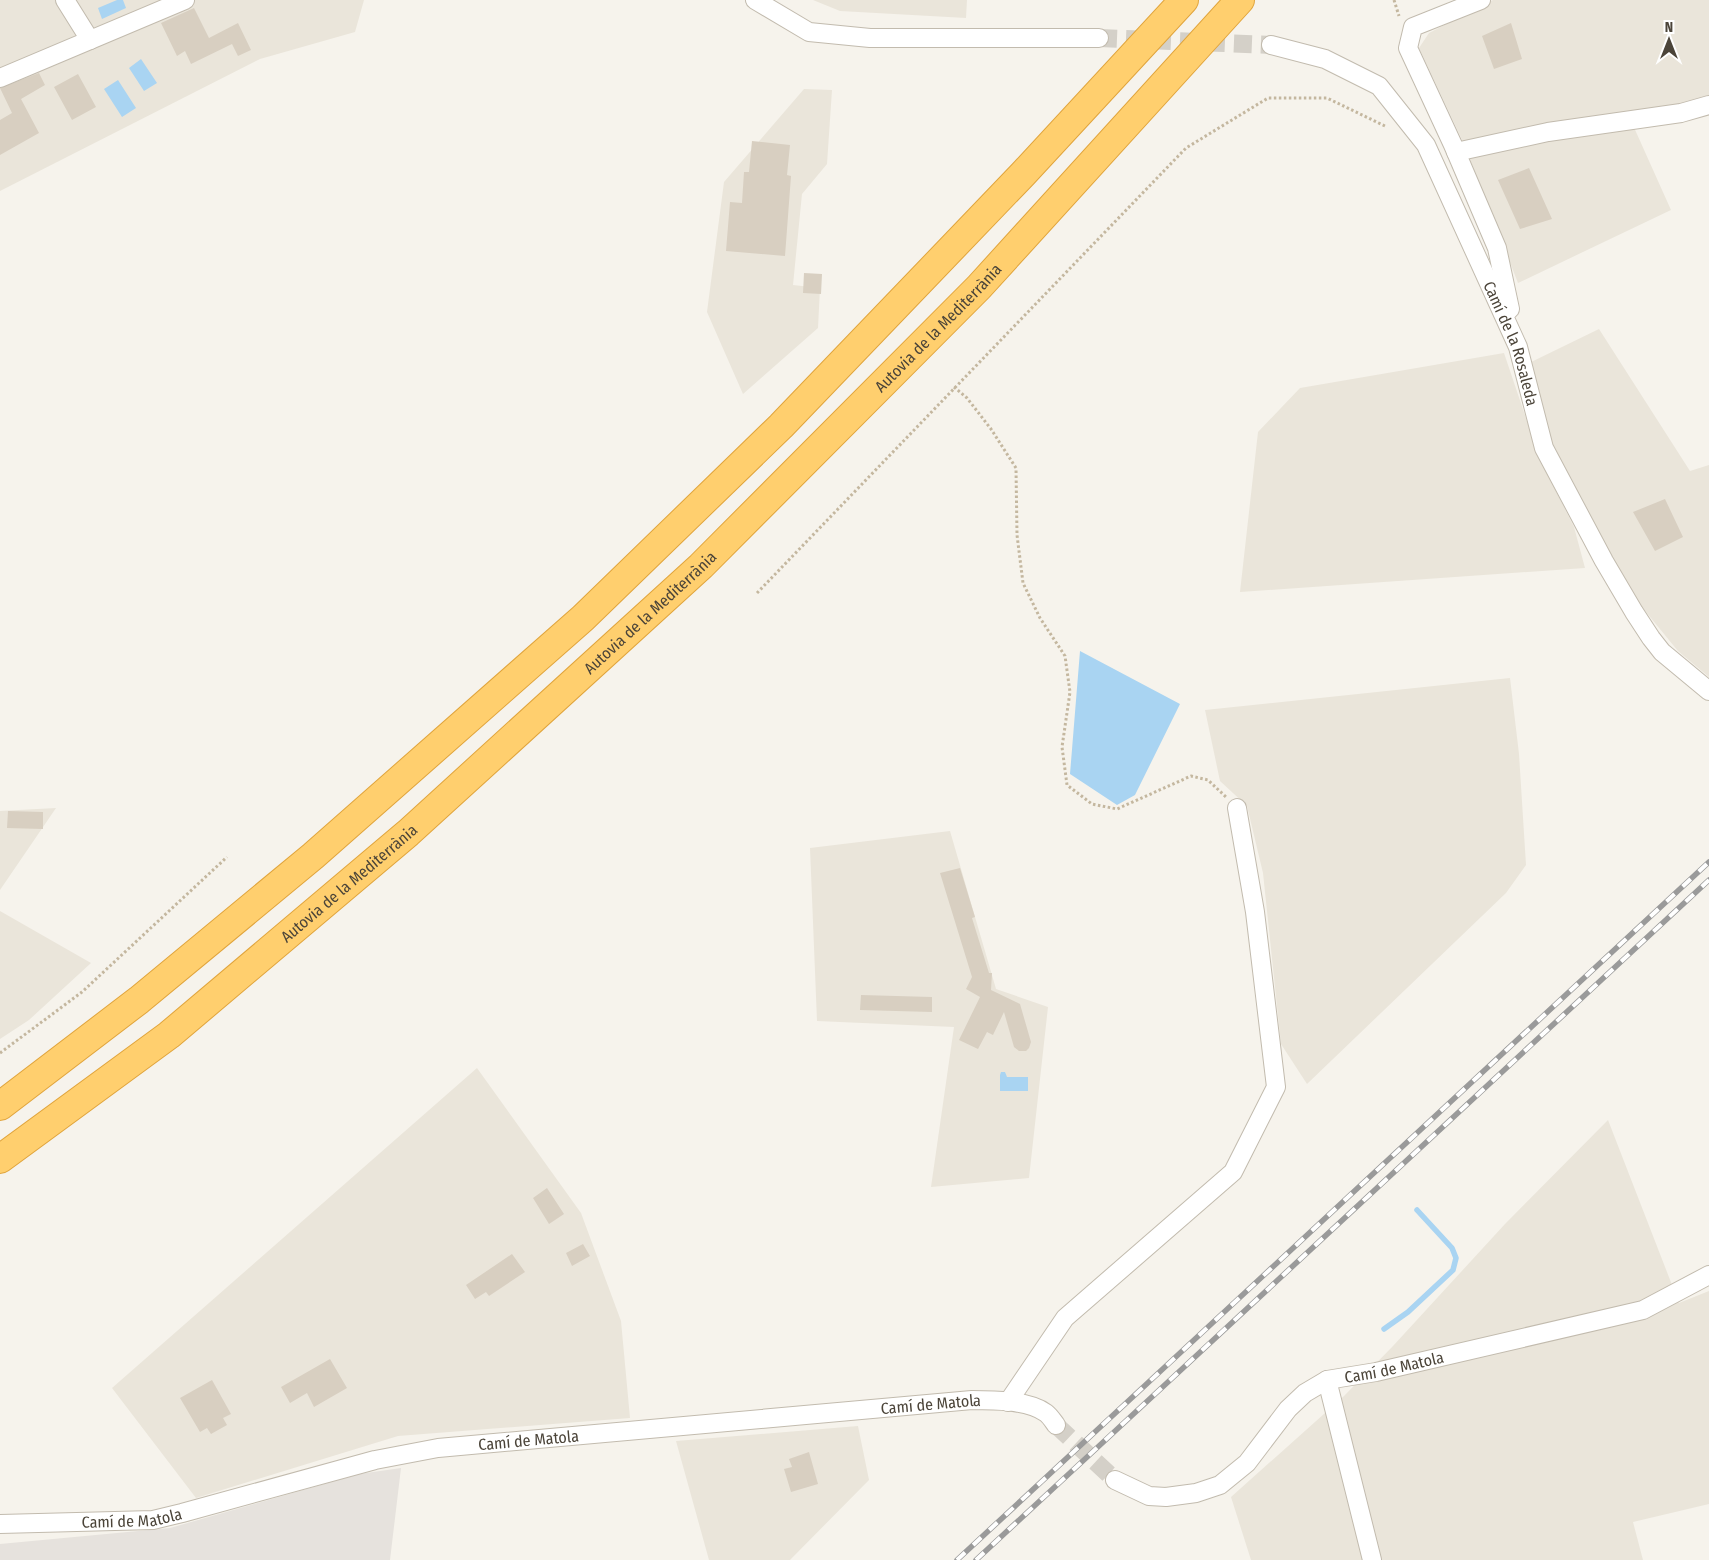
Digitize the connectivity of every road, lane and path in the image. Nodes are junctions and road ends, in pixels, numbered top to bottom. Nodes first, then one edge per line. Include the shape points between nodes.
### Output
1 (65, 0) edge
2 (185, 0) edge
3 (1184, 0) edge
4 (1240, 0) edge
5 (1481, 0) edge
6 (757, 2) edge
7 (1099, 38) tunnel mouth
8 (90, 40) junction
9 (1271, 45) tunnel mouth
10 (0, 78) edge
11 (1709, 105) edge
12 (1393, 130) dead end
13 (1456, 152) junction
14 (1518, 347) junction
15 (954, 387) junction
16 (757, 593) dead end
17 (1709, 692) edge
18 (1237, 808) joint
19 (227, 857) dead end
20 (0, 1053) edge
21 (0, 1106) edge
22 (0, 1159) edge
23 (1709, 1276) edge
24 (1328, 1380) junction
25 (1008, 1402) junction
26 (1056, 1425) tunnel mouth
27 (1115, 1480) tunnel mouth
28 (0, 1524) edge
29 (1372, 1560) edge

1 - 8 street
2 - 8 street
3 - 21 highway via 1017,181 782,426 583,618 313,856 139,1000
4 - 22 highway, Autovia de la Mediterrània via 979,287 701,566 401,839 169,1035
5 - 13 street via 1413,27 1408,48
6 - 7 street via 809,32 870,38
8 - 10 street
9 - 14 street, Camí de la Rosaleda via 1325,59 1379,86 1426,145
11 - 13 street via 1681,113 1548,132
12 - 15 path via 1327,98 1268,98 1186,148
13 - 14 street via 1497,248
14 - 17 street, Camí de la Rosaleda via 1544,448 1604,561 1662,652
15 - 16 path
15 - 18 path via 991,429 1016,468 1017,535 1023,583 1040,618 1065,656 1070,692 1062,747 1067,785 1092,804 1117,809 1191,776 1208,780
18 - 25 street via 1255,912 1276,1087 1233,1172 1065,1318
19 - 20 path via 82,992
23 - 24 street, Camí de Matola via 1643,1310
24 - 27 street, Camí de Matola via 1305,1393 1288,1409 1247,1463 1220,1485 1196,1493 1166,1497 1149,1496
24 - 29 street
25 - 26 street, Camí de Matola via 1046,1413
25 - 28 street, Camí de Matola via 972,1400 438,1448 375,1460 153,1520

